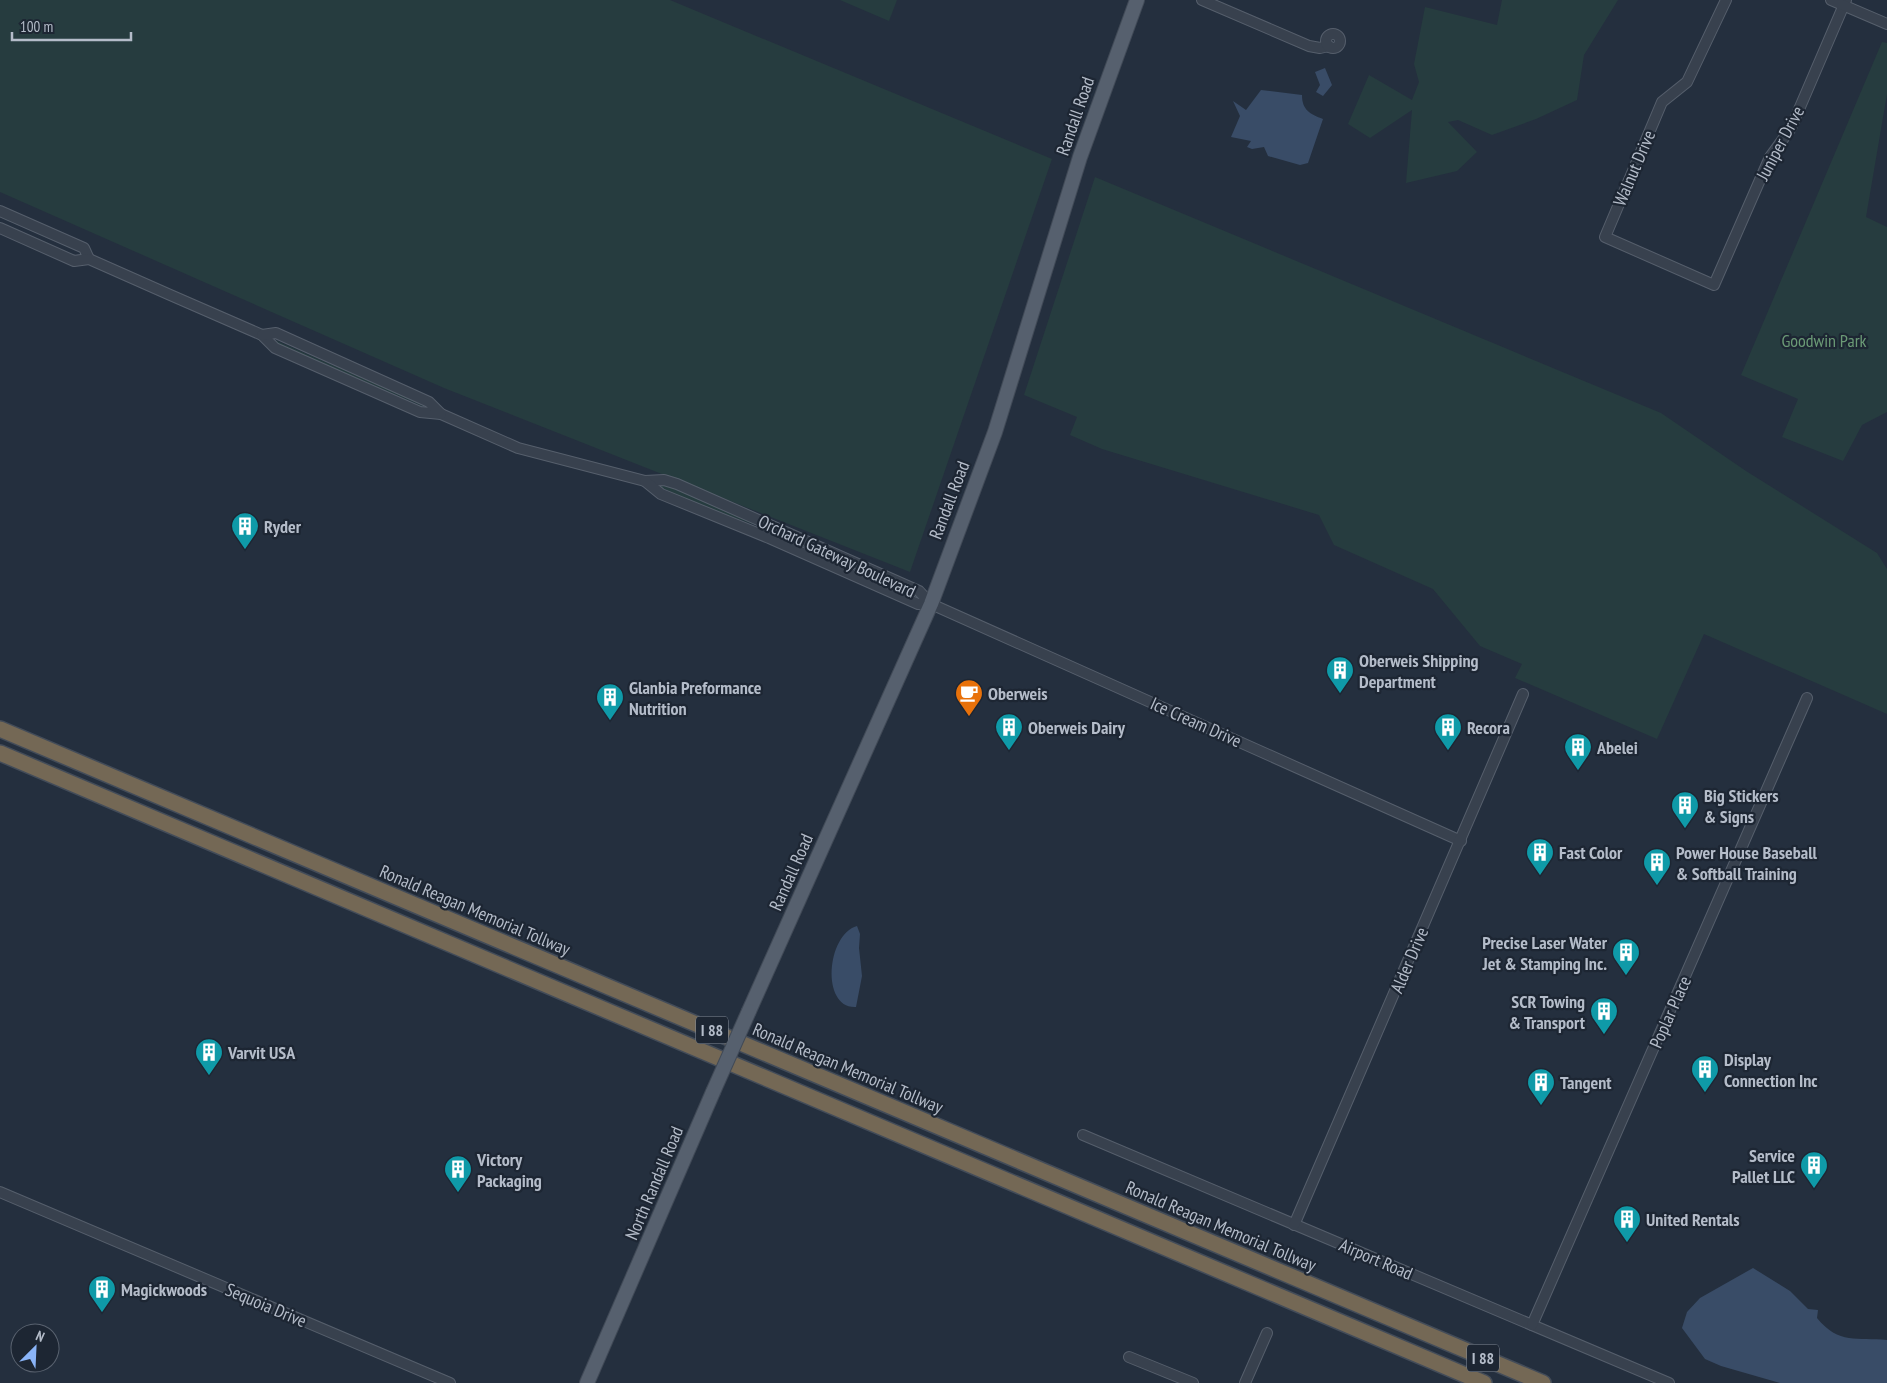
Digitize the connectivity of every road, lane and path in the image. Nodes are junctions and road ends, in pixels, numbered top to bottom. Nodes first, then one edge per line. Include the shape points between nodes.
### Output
1 (1137, 0) edge
2 (1202, 0) edge
3 (1726, 0) edge
4 (1831, 0) edge
5 (1845, 2) edge
6 (1887, 24) edge
7 (1328, 46) dead end
8 (0, 211) edge
9 (0, 228) edge
10 (89, 259) junction
11 (1714, 285) joint
12 (645, 481) junction
13 (931, 604) junction
14 (1523, 694) dead end
15 (1807, 698) dead end
16 (0, 729) edge
17 (0, 753) edge
18 (1461, 841) junction
19 (755, 998) joint
20 (1083, 1135) dead end
21 (0, 1192) edge
22 (1294, 1224) junction
23 (1532, 1325) junction
24 (1267, 1333) dead end
25 (1129, 1357) dead end
26 (450, 1383) edge
27 (587, 1383) edge
28 (1193, 1383) edge
29 (1246, 1383) edge
30 (1484, 1383) edge
31 (1543, 1383) edge
32 (1670, 1383) edge

1 - 13 main road, Randall Road via 1083,149 995,432
2 - 7 street via 1310,46
3 - 11 street, Walnut Drive via 1687,82 1662,102 1605,237
4 - 5 street
5 - 6 street
5 - 11 street, Juniper Drive via 1791,128 1770,157
8 - 10 street, Orchard Gateway Boulevard via 84,248
9 - 10 street, Orchard Gateway Boulevard via 74,261
10 - 12 street, Orchard Gateway Boulevard via 262,335 276,334 296,342 429,402 441,414 518,448
12 - 13 street, Orchard Gateway Boulevard via 661,494 698,510 918,604
12 - 13 street, Orchard Gateway Boulevard via 664,480 676,484 919,591
13 - 18 street, Ice Cream Drive
13 - 19 main road, Randall Road
14 - 18 street, Alder Drive
15 - 23 street, Poplar Place
16 - 31 highway, Ronald Reagan Memorial Tollway / I 88
17 - 30 highway, I 88
18 - 22 street, Alder Drive
19 - 27 main road, North Randall Road, bridge
20 - 22 street, Airport Road
21 - 26 street, Sequoia Drive
22 - 23 street, Airport Road
23 - 32 street, Airport Road
24 - 29 street
25 - 28 street

